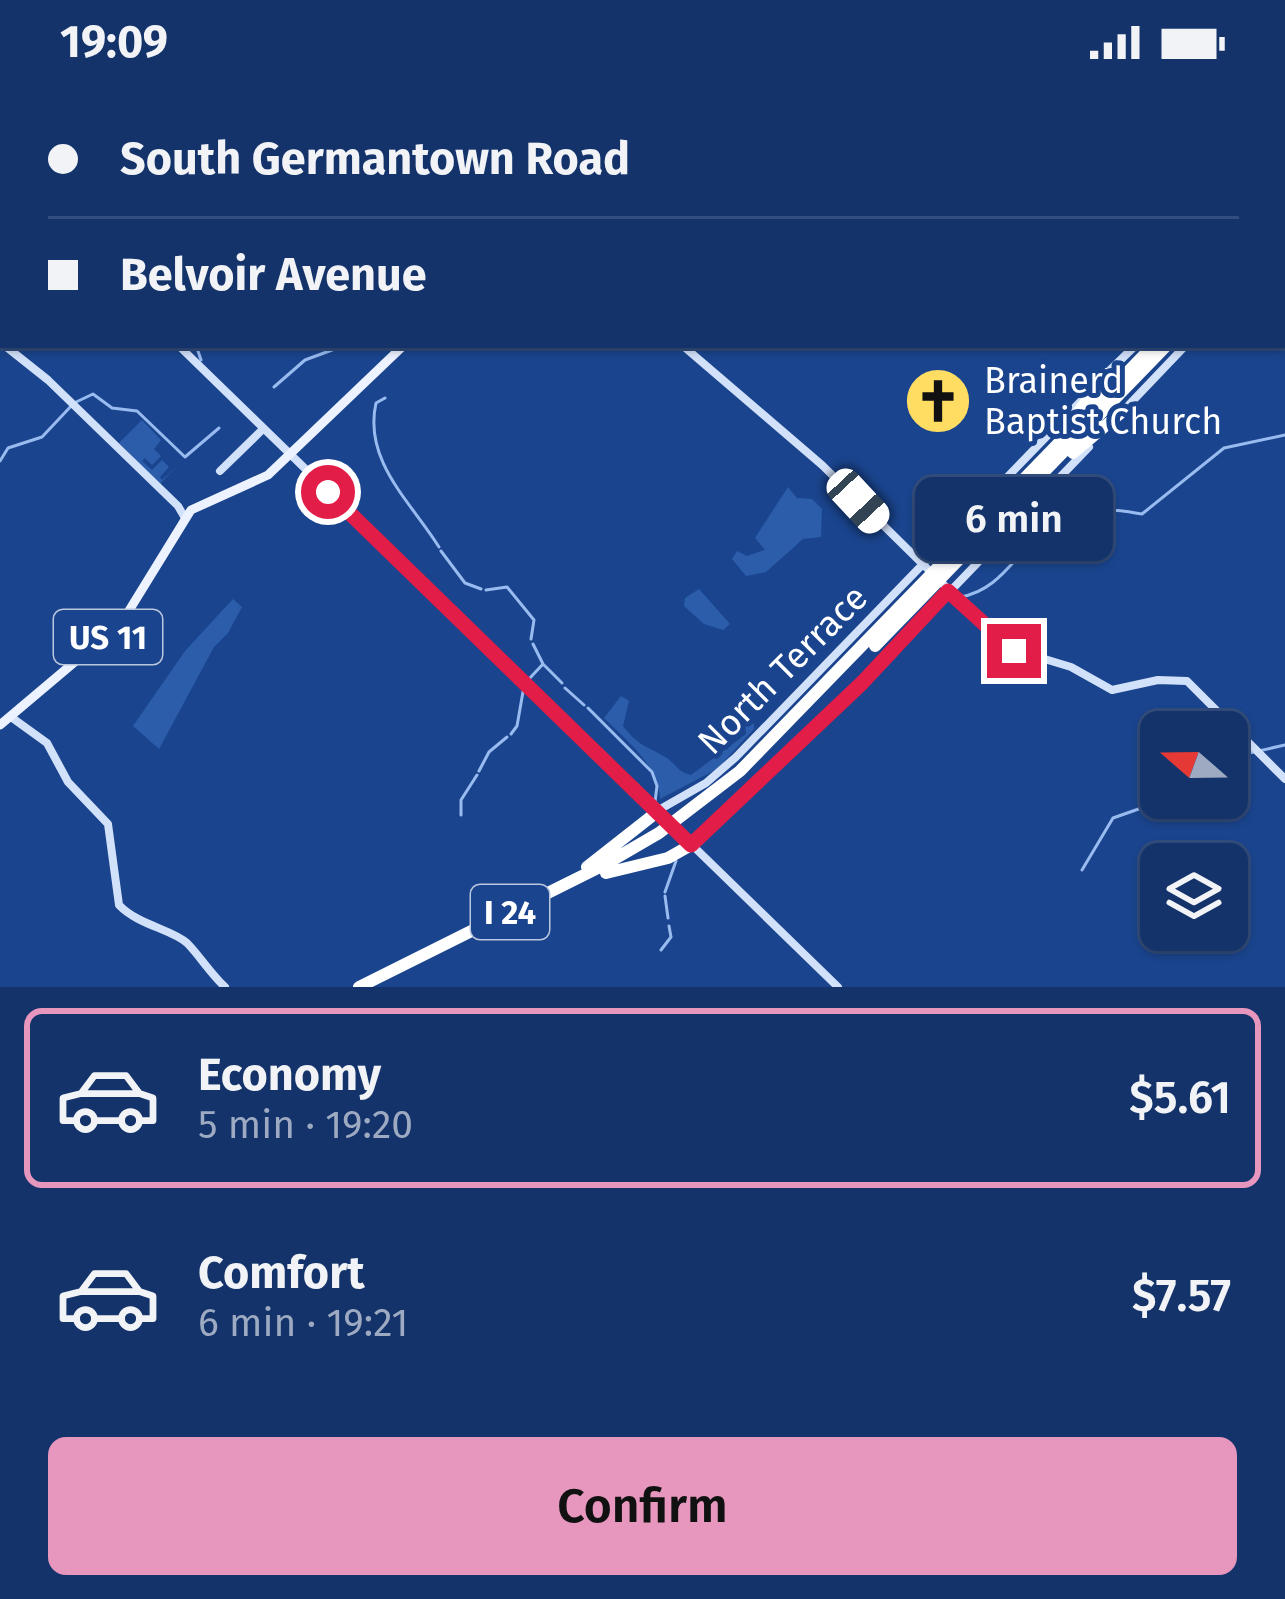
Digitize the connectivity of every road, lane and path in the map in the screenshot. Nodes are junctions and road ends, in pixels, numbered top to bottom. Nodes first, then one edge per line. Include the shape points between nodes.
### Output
1 (8, 348) edge
2 (181, 348) edge
3 (401, 348) edge
4 (686, 348) edge
5 (1133, 348) edge
6 (1151, 348) edge
7 (1164, 348) edge
8 (1183, 348) edge
9 (1107, 374) junction
10 (1123, 411) junction
11 (263, 429) junction
12 (290, 455) junction
13 (220, 471) dead end
14 (1029, 473) junction
15 (185, 518) junction
16 (980, 539) junction
17 (923, 566) junction
18 (946, 589) junction
19 (4, 722) edge
20 (1285, 779) edge
21 (657, 812) junction
22 (686, 818) junction
23 (661, 836) junction
24 (691, 845) junction
25 (606, 874) junction
26 (561, 886) junction
27 (225, 987) edge
28 (359, 987) edge
29 (374, 987) edge
30 (838, 987) edge

1 - 15 street
2 - 11 street
3 - 12 main road, US 11
4 - 17 street via 822,465
5 - 9 street, North Terrace
6 - 14 highway, I 24
7 - 16 highway, I 24
8 - 10 street
9 - 14 highway
9 - 17 street, North Terrace
10 - 16 highway
10 - 18 street
11 - 12 street
11 - 13 street
12 - 15 main road, US 11
12 - 21 street
14 - 22 highway, I 24 via 789,724
15 - 19 main road, US 11 via 116,629
16 - 22 highway, I 24 via 766,757
17 - 18 street
17 - 21 street, North Terrace via 736,757
18 - 20 street via 1008,648 1106,688 1176,678 1192,684
18 - 24 street via 862,683
19 - 27 street via 47,742 68,782 106,820 118,905 188,944
21 - 24 street
21 - 26 highway
22 - 23 highway, I 24
23 - 25 highway, I 24
23 - 26 highway, I 24
24 - 25 highway
24 - 30 street
25 - 29 highway, I 24
26 - 28 highway, I 24

